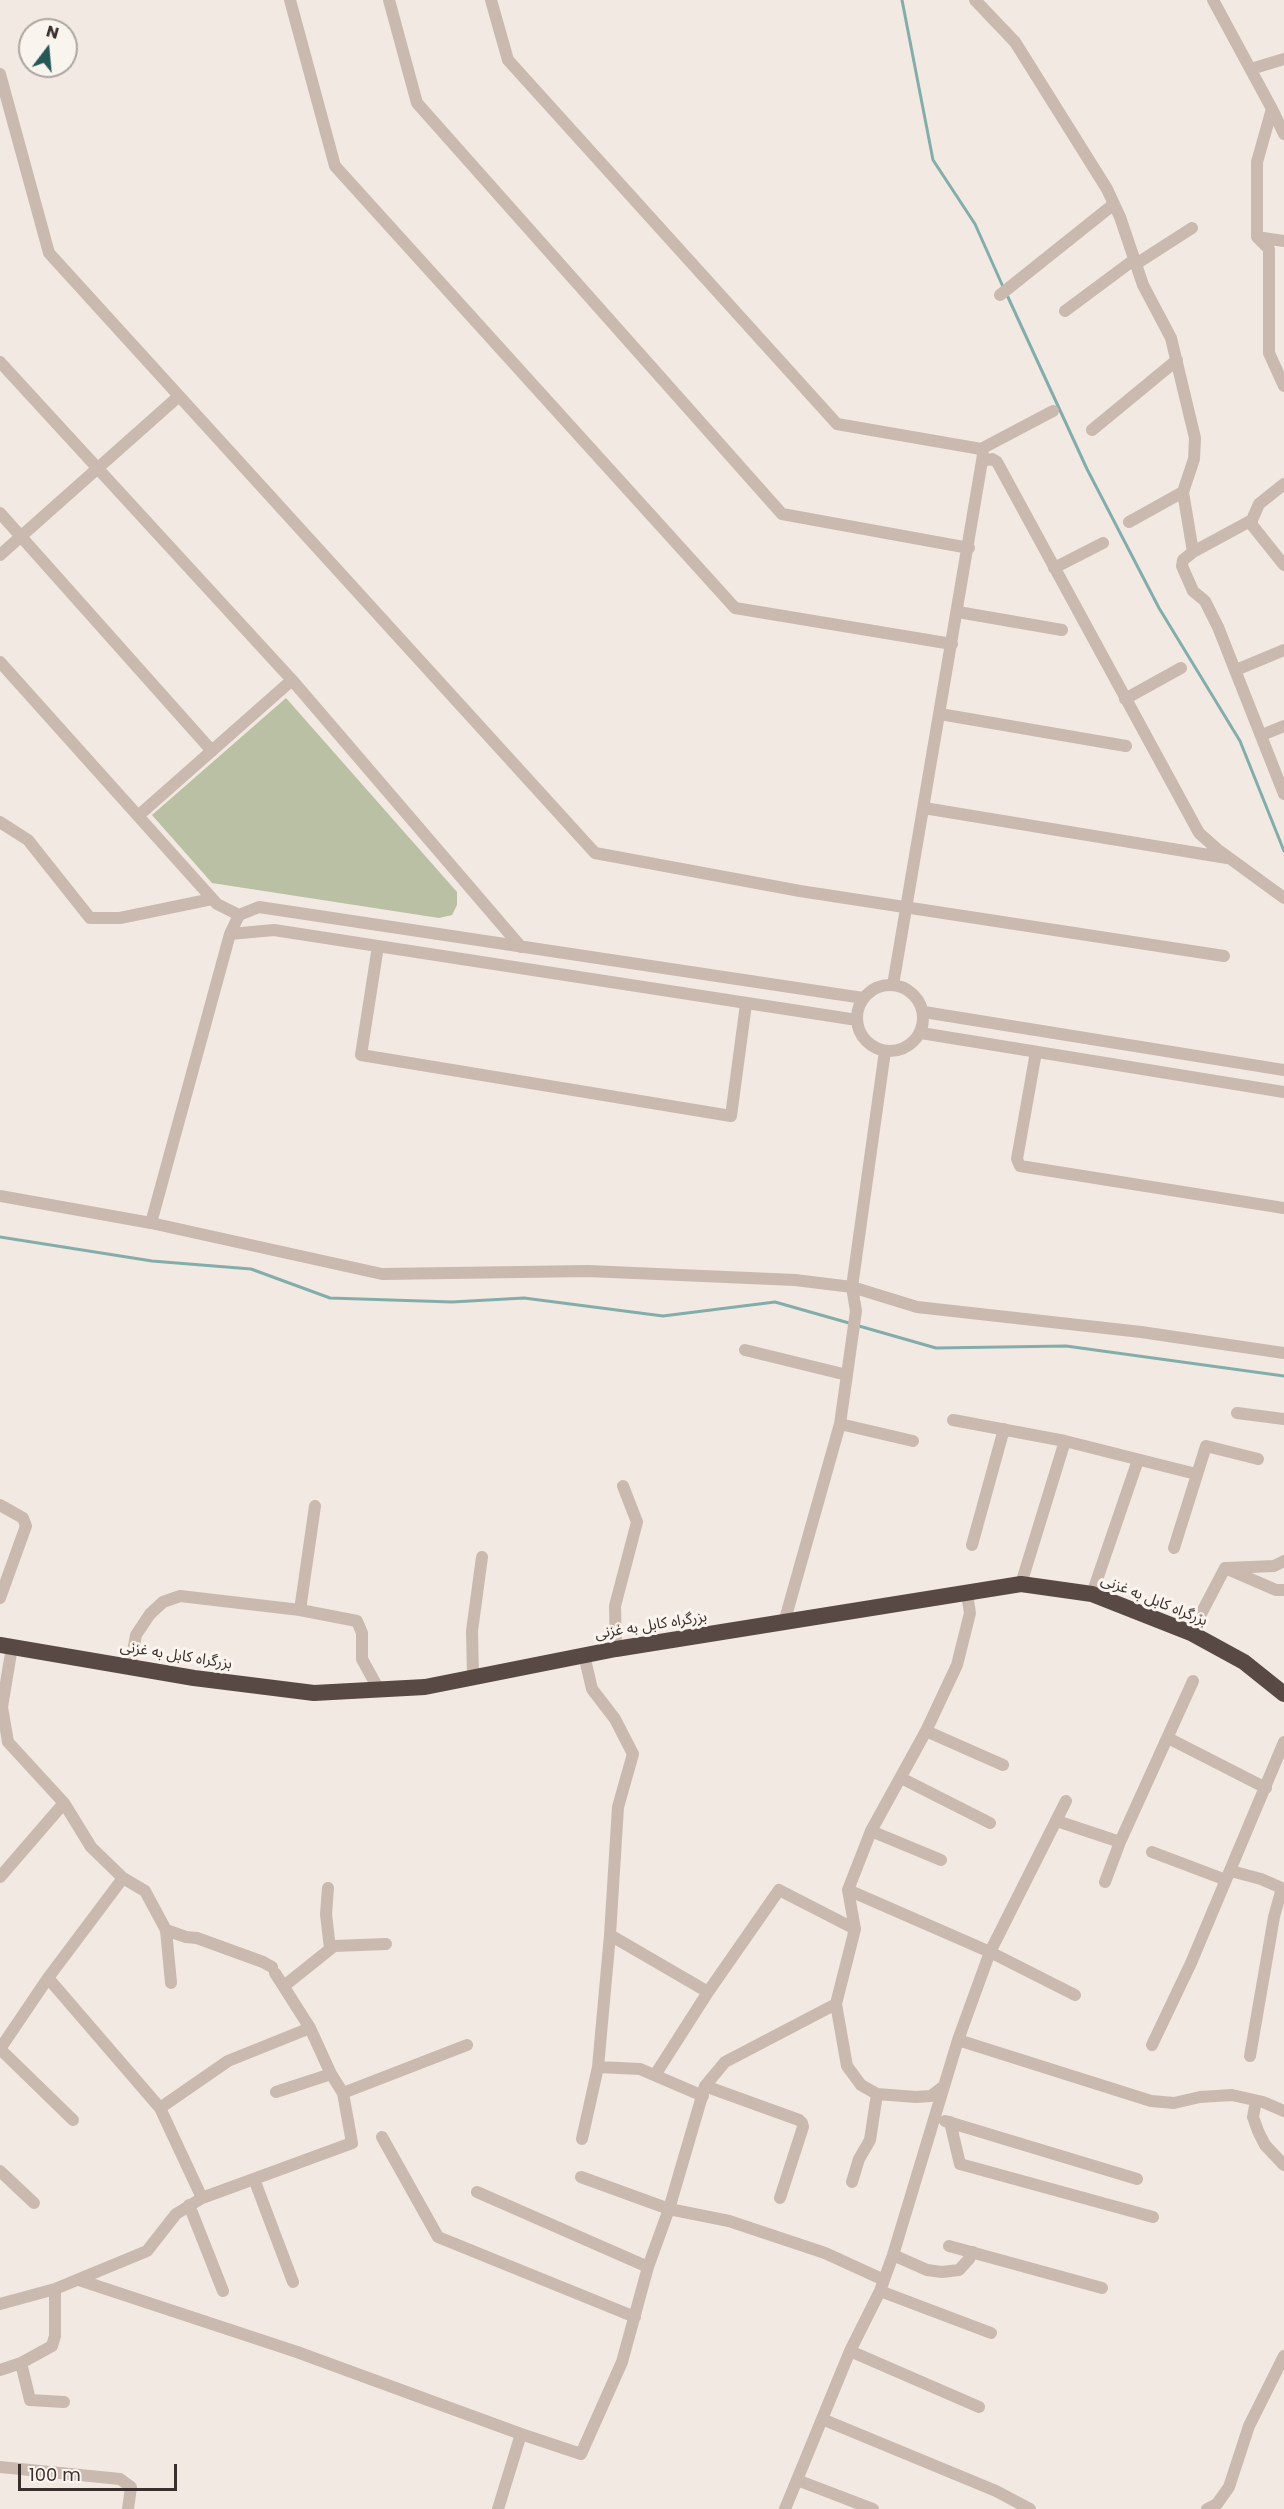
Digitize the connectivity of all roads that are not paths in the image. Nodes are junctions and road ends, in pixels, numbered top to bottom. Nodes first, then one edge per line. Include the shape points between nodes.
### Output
1 (290, 0) edge
2 (389, 0) edge
3 (491, 0) edge
4 (975, 0) edge
5 (1213, 0) edge
6 (1284, 59) edge
7 (1251, 69) junction
8 (0, 74) edge
9 (1272, 109) junction
10 (1284, 134) edge
11 (1114, 204) junction
12 (1192, 228) dead end
13 (1257, 237) junction
14 (1284, 241) edge
15 (1136, 262) junction
16 (1000, 295) dead end
17 (1065, 311) dead end
18 (1177, 360) junction
19 (0, 362) edge
20 (1284, 386) edge
21 (179, 396) junction
22 (1053, 411) dead end
23 (1092, 430) dead end
24 (982, 455) junction
25 (98, 468) junction
26 (1284, 484) edge
27 (1183, 492) junction
28 (0, 513) edge
29 (1252, 520) junction
30 (1129, 522) dead end
31 (21, 536) junction
32 (1103, 543) dead end
33 (969, 548) junction
34 (1193, 552) junction
35 (0, 555) edge
36 (1284, 565) edge
37 (1054, 568) junction
38 (958, 612) junction
39 (1062, 630) dead end
40 (952, 644) junction
41 (1284, 650) edge
42 (0, 662) edge
43 (1181, 668) dead end
44 (1236, 670) junction
45 (292, 680) junction
46 (1125, 699) junction
47 (940, 714) junction
48 (1284, 726) edge
49 (1262, 735) junction
50 (1126, 746) dead end
51 (212, 751) junction
52 (1284, 794) edge
53 (924, 808) junction
54 (138, 816) junction
55 (0, 822) edge
56 (1230, 859) junction
57 (1284, 898) edge
58 (212, 899) junction
59 (906, 907) junction
60 (238, 915) junction
61 (230, 934) junction
62 (378, 946) junction
63 (521, 947) junction
64 (1224, 956) dead end
65 (893, 985) junction
66 (863, 998) junction
67 (746, 1004) junction
68 (924, 1012) junction
69 (857, 1020) junction
70 (921, 1033) junction
71 (885, 1051) junction
72 (1036, 1052) junction
73 (1284, 1070) edge
74 (1284, 1092) edge
75 (0, 1196) edge
76 (1284, 1208) edge
77 (151, 1222) junction
78 (852, 1287) junction
79 (745, 1350) dead end
80 (1284, 1353) edge
81 (847, 1370) junction
82 (1237, 1413) dead end
83 (1284, 1419) edge
84 (953, 1420) dead end
85 (840, 1424) junction
86 (1004, 1429) junction
87 (913, 1441) dead end
88 (1065, 1441) junction
89 (1258, 1459) dead end
90 (1138, 1460) junction
91 (1196, 1474) junction
92 (623, 1486) dead end
93 (0, 1505) edge
94 (315, 1506) dead end
95 (972, 1545) dead end
96 (1174, 1548) dead end
97 (482, 1557) dead end
98 (1284, 1561) edge
99 (1225, 1568) junction
100 (1021, 1584) junction
101 (1284, 1590) edge
102 (967, 1594) junction
103 (1092, 1594) junction
104 (0, 1598) edge
105 (300, 1611) junction
106 (784, 1623) junction
107 (1191, 1633) junction
108 (6, 1646) edge
109 (615, 1649) junction
110 (584, 1655) junction
111 (130, 1667) junction
112 (473, 1677) junction
113 (1193, 1681) dead end
114 (379, 1689) junction
115 (1284, 1694) edge
116 (1, 1708) edge
117 (926, 1731) junction
118 (1168, 1738) junction
119 (1284, 1742) edge
120 (1003, 1765) dead end
121 (901, 1778) junction
122 (1266, 1788) junction
123 (1066, 1801) dead end
124 (64, 1803) junction
125 (1057, 1821) junction
126 (990, 1823) dead end
127 (871, 1831) junction
128 (1120, 1842) junction
129 (1152, 1852) dead end
130 (941, 1860) dead end
131 (1229, 1875) junction
132 (0, 1877) edge
133 (123, 1878) junction
134 (1105, 1882) dead end
135 (328, 1888) dead end
136 (1283, 1889) edge
137 (848, 1890) junction
138 (855, 1929) junction
139 (166, 1930) junction
140 (610, 1935) junction
141 (386, 1944) dead end
142 (330, 1949) junction
143 (990, 1952) junction
144 (48, 1978) junction
145 (171, 1983) dead end
146 (284, 1986) junction
147 (708, 1992) junction
148 (1075, 1995) dead end
149 (836, 2004) junction
150 (310, 2028) junction
151 (958, 2040) junction
152 (1152, 2044) dead end
153 (467, 2045) dead end
154 (0, 2049) edge
155 (1250, 2055) dead end
156 (598, 2067) junction
157 (331, 2074) junction
158 (655, 2075) junction
159 (944, 2086) junction
160 (704, 2091) junction
161 (276, 2092) dead end
162 (343, 2093) junction
163 (877, 2094) junction
164 (1256, 2101) junction
165 (160, 2108) junction
166 (1284, 2111) edge
167 (935, 2118) junction
168 (73, 2120) dead end
169 (950, 2122) junction
170 (382, 2137) dead end
171 (582, 2139) dead end
172 (1284, 2165) edge
173 (0, 2170) edge
174 (581, 2177) dead end
175 (254, 2179) junction
176 (1137, 2179) dead end
177 (852, 2182) dead end
178 (477, 2192) dead end
179 (202, 2198) junction
180 (780, 2198) dead end
181 (34, 2202) dead end
182 (189, 2205) junction
183 (669, 2209) junction
184 (1153, 2217) dead end
185 (950, 2246) dead end
186 (973, 2252) junction
187 (893, 2255) junction
188 (648, 2267) junction
189 (79, 2280) junction
190 (293, 2282) dead end
191 (882, 2285) junction
192 (1101, 2288) dead end
193 (55, 2289) junction
194 (223, 2291) dead end
195 (0, 2304) edge
196 (635, 2318) junction
197 (991, 2333) dead end
198 (850, 2351) junction
199 (1284, 2356) edge
200 (21, 2363) junction
201 (0, 2370) edge
202 (64, 2402) dead end
203 (979, 2407) dead end
204 (822, 2419) junction
205 (521, 2434) junction
206 (0, 2467) edge
207 (797, 2480) junction
208 (128, 2509) edge
209 (498, 2509) edge
210 (785, 2509) edge
211 (873, 2509) edge
212 (1030, 2509) edge
213 (1208, 2509) edge

1 - 40 street via 335,166 735,609
2 - 33 street via 417,103 782,514
3 - 24 street via 508,60 837,424
4 - 11 street via 1015,42
5 - 7 street
6 - 7 street
7 - 9 street
8 - 21 street via 49,253
9 - 10 street
9 - 13 street via 1257,162
11 - 15 street
11 - 16 street
12 - 15 street
13 - 14 street
13 - 20 street via 1269,249 1269,353
15 - 17 street
15 - 18 street via 1143,285 1172,338
18 - 23 street
18 - 27 street via 1195,438 1194,459
19 - 25 street
21 - 25 street
21 - 59 street via 595,853
22 - 24 street
24 - 33 street
24 - 37 street via 997,462
25 - 31 street
25 - 45 street
26 - 29 street via 1258,504
27 - 30 street
27 - 34 street
28 - 31 street
29 - 34 street
29 - 36 street
31 - 35 street
31 - 51 street
32 - 37 street
33 - 38 street
34 - 44 street via 1182,566 1193,591 1205,601
37 - 46 street
38 - 39 street
38 - 40 street
40 - 47 street
41 - 44 street
42 - 54 street
43 - 46 street
44 - 49 street
45 - 51 street
45 - 63 street
46 - 56 street via 1199,834
47 - 50 street
47 - 53 street
48 - 49 street
49 - 52 street
51 - 54 street
53 - 56 street
53 - 59 street
54 - 58 street
55 - 58 street via 28,840 90,918 120,918
56 - 57 street
58 - 60 street
59 - 64 street
59 - 65 street
60 - 61 street
60 - 63 street via 259,907
61 - 62 street via 274,930
61 - 77 street
62 - 67 street
62 - 67 street via 361,1055 731,1116
63 - 66 street
65 - 66 street via 871,990
65 - 68 street via 914,994
66 - 69 street
67 - 69 street
68 - 70 street
68 - 73 street
69 - 71 street via 865,1040
70 - 71 street via 906,1048
70 - 72 street
71 - 78 street
72 - 74 street
72 - 76 street via 1017,1159 1020,1167
75 - 77 street
77 - 78 street via 382,1274 588,1271 795,1280
78 - 80 street via 917,1307 1141,1332
78 - 81 street via 856,1311
79 - 81 street
81 - 85 street
82 - 83 street
84 - 86 street
85 - 87 street
85 - 106 street
86 - 88 street
86 - 95 street
88 - 90 street
88 - 100 street
89 - 91 street via 1206,1446
90 - 91 street
90 - 103 street
91 - 96 street
92 - 109 street via 637,1522 615,1606
93 - 104 street via 24,1518 26,1526
94 - 105 street
97 - 112 street via 472,1631
98 - 99 street via 1275,1566
99 - 101 street
99 - 107 street
100 - 102 highway, بزرگراه کابل به غزنی
100 - 103 highway, بزرگراه کابل به غزنی
102 - 106 highway, بزرگراه کابل به غزنی
102 - 117 street via 970,1613 957,1665
103 - 107 highway, بزرگراه کابل به غزنی
105 - 111 street via 173,1597 150,1614 136,1635
105 - 114 street via 357,1622 362,1633 362,1659
106 - 109 highway, بزرگراه کابل به غزنی
107 - 115 highway, بزرگراه کابل به غزنی via 1244,1662
108 - 111 highway, بزرگراه کابل به غزنی
108 - 116 street
109 - 110 highway, بزرگراه کابل به غزنی
110 - 112 highway, بزرگراه کابل به غزنی
110 - 140 street via 592,1689 615,1719 633,1754 618,1807
111 - 114 highway, بزرگراه کابل به غزنی via 314,1693
112 - 114 highway, بزرگراه کابل به غزنی via 425,1687
113 - 118 street
116 - 124 street via 8,1742
117 - 120 street
117 - 121 street
118 - 122 street
118 - 128 street
119 - 122 street
121 - 126 street
121 - 127 street
122 - 131 street
123 - 125 street
124 - 132 street
124 - 133 street via 91,1847
125 - 128 street
125 - 143 street
127 - 130 street
127 - 137 street
128 - 134 street
129 - 131 street
131 - 136 street via 1262,1879
131 - 152 street
133 - 139 street via 145,1891
133 - 144 street
135 - 142 street
136 - 155 street via 1274,1917
137 - 138 street
137 - 143 street
138 - 147 street via 779,1890
138 - 149 street
139 - 145 street
139 - 146 street via 263,1962 274,1970
140 - 147 street
140 - 156 street
141 - 142 street
142 - 146 street
143 - 148 street
143 - 151 street
144 - 154 street
144 - 165 street
146 - 150 street
147 - 158 street
149 - 160 street via 725,2062
149 - 163 street via 847,2066 861,2085
150 - 157 street
150 - 165 street via 228,2061
151 - 159 street
151 - 164 street via 1151,2101 1174,2103 1232,2095
153 - 162 street
154 - 168 street
156 - 158 street via 640,2069
156 - 171 street
157 - 161 street
157 - 162 street
158 - 160 street
159 - 163 street via 931,2096
159 - 167 street
160 - 180 street via 802,2123
160 - 183 street
162 - 175 street via 352,2143
163 - 177 street via 870,2140
164 - 166 street
164 - 172 street via 1253,2117 1258,2131
165 - 179 street
167 - 169 street
167 - 187 street
169 - 176 street
169 - 184 street via 960,2164
170 - 196 street via 438,2236
173 - 181 street
174 - 183 street
175 - 179 street
175 - 190 street
178 - 188 street
179 - 182 street
182 - 189 street via 176,2214 147,2251
182 - 194 street
183 - 188 street
183 - 191 street via 739,2225 825,2253
185 - 186 street
186 - 187 street via 959,2270 942,2272 927,2270
186 - 192 street
187 - 191 street
188 - 196 street
189 - 193 street
189 - 205 street via 297,2352
191 - 197 street
191 - 198 street
193 - 195 street
193 - 200 street via 52,2346
196 - 205 street via 622,2362 581,2454
198 - 203 street
198 - 204 street
199 - 213 street via 1249,2426 1229,2487 1217,2504
200 - 201 street
200 - 202 street via 30,2400
204 - 207 street
204 - 212 street via 996,2491
205 - 209 street
206 - 208 street via 120,2479 131,2487
207 - 210 street
207 - 211 street

